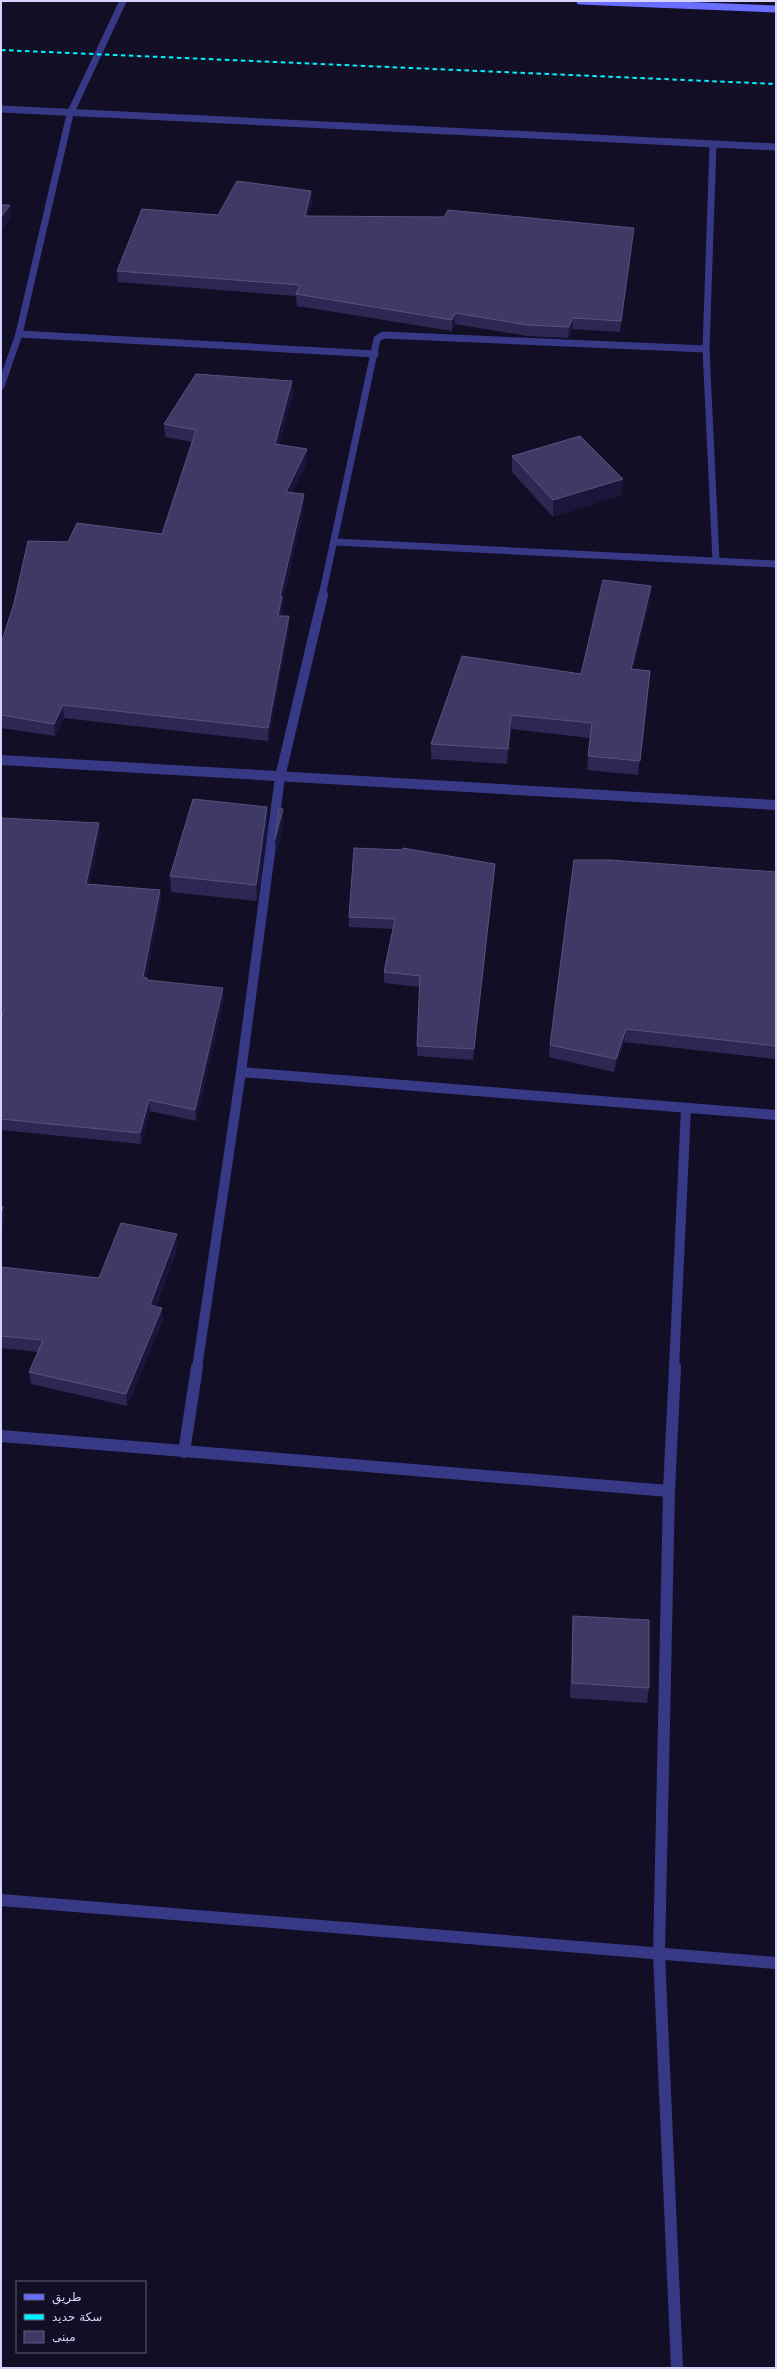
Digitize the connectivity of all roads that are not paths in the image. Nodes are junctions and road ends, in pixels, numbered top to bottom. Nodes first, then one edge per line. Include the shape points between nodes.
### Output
1 (123, 1) edge
2 (580, 1) edge
3 (776, 9) edge
4 (1, 110) edge
5 (70, 114) junction
6 (713, 145) junction
7 (776, 147) edge
8 (19, 334) junction
9 (706, 349) junction
10 (375, 354) junction
11 (1, 386) edge
12 (335, 542) junction
13 (716, 561) junction
14 (776, 564) edge
15 (1, 760) edge
16 (280, 776) junction
17 (776, 805) edge
18 (241, 1072) junction
19 (686, 1108) junction
20 (776, 1115) edge
21 (1, 1436) edge
22 (184, 1452) junction
23 (669, 1491) junction
24 (1, 1900) edge
25 (659, 1954) junction
26 (776, 1963) edge
27 (678, 2368) edge

1 - 5 street
2 - 3 street
4 - 5 street
5 - 6 street
5 - 8 street
6 - 7 street
6 - 9 street
8 - 10 street
8 - 11 street
9 - 10 street via 383,335 377,339
9 - 13 street
10 - 12 street
12 - 13 street
12 - 16 street
13 - 14 street
15 - 16 street
16 - 17 street
16 - 18 street
18 - 19 street
18 - 22 street
19 - 20 street
19 - 23 street
21 - 22 street
22 - 23 street
23 - 25 street
24 - 25 street
25 - 26 street
25 - 27 street

